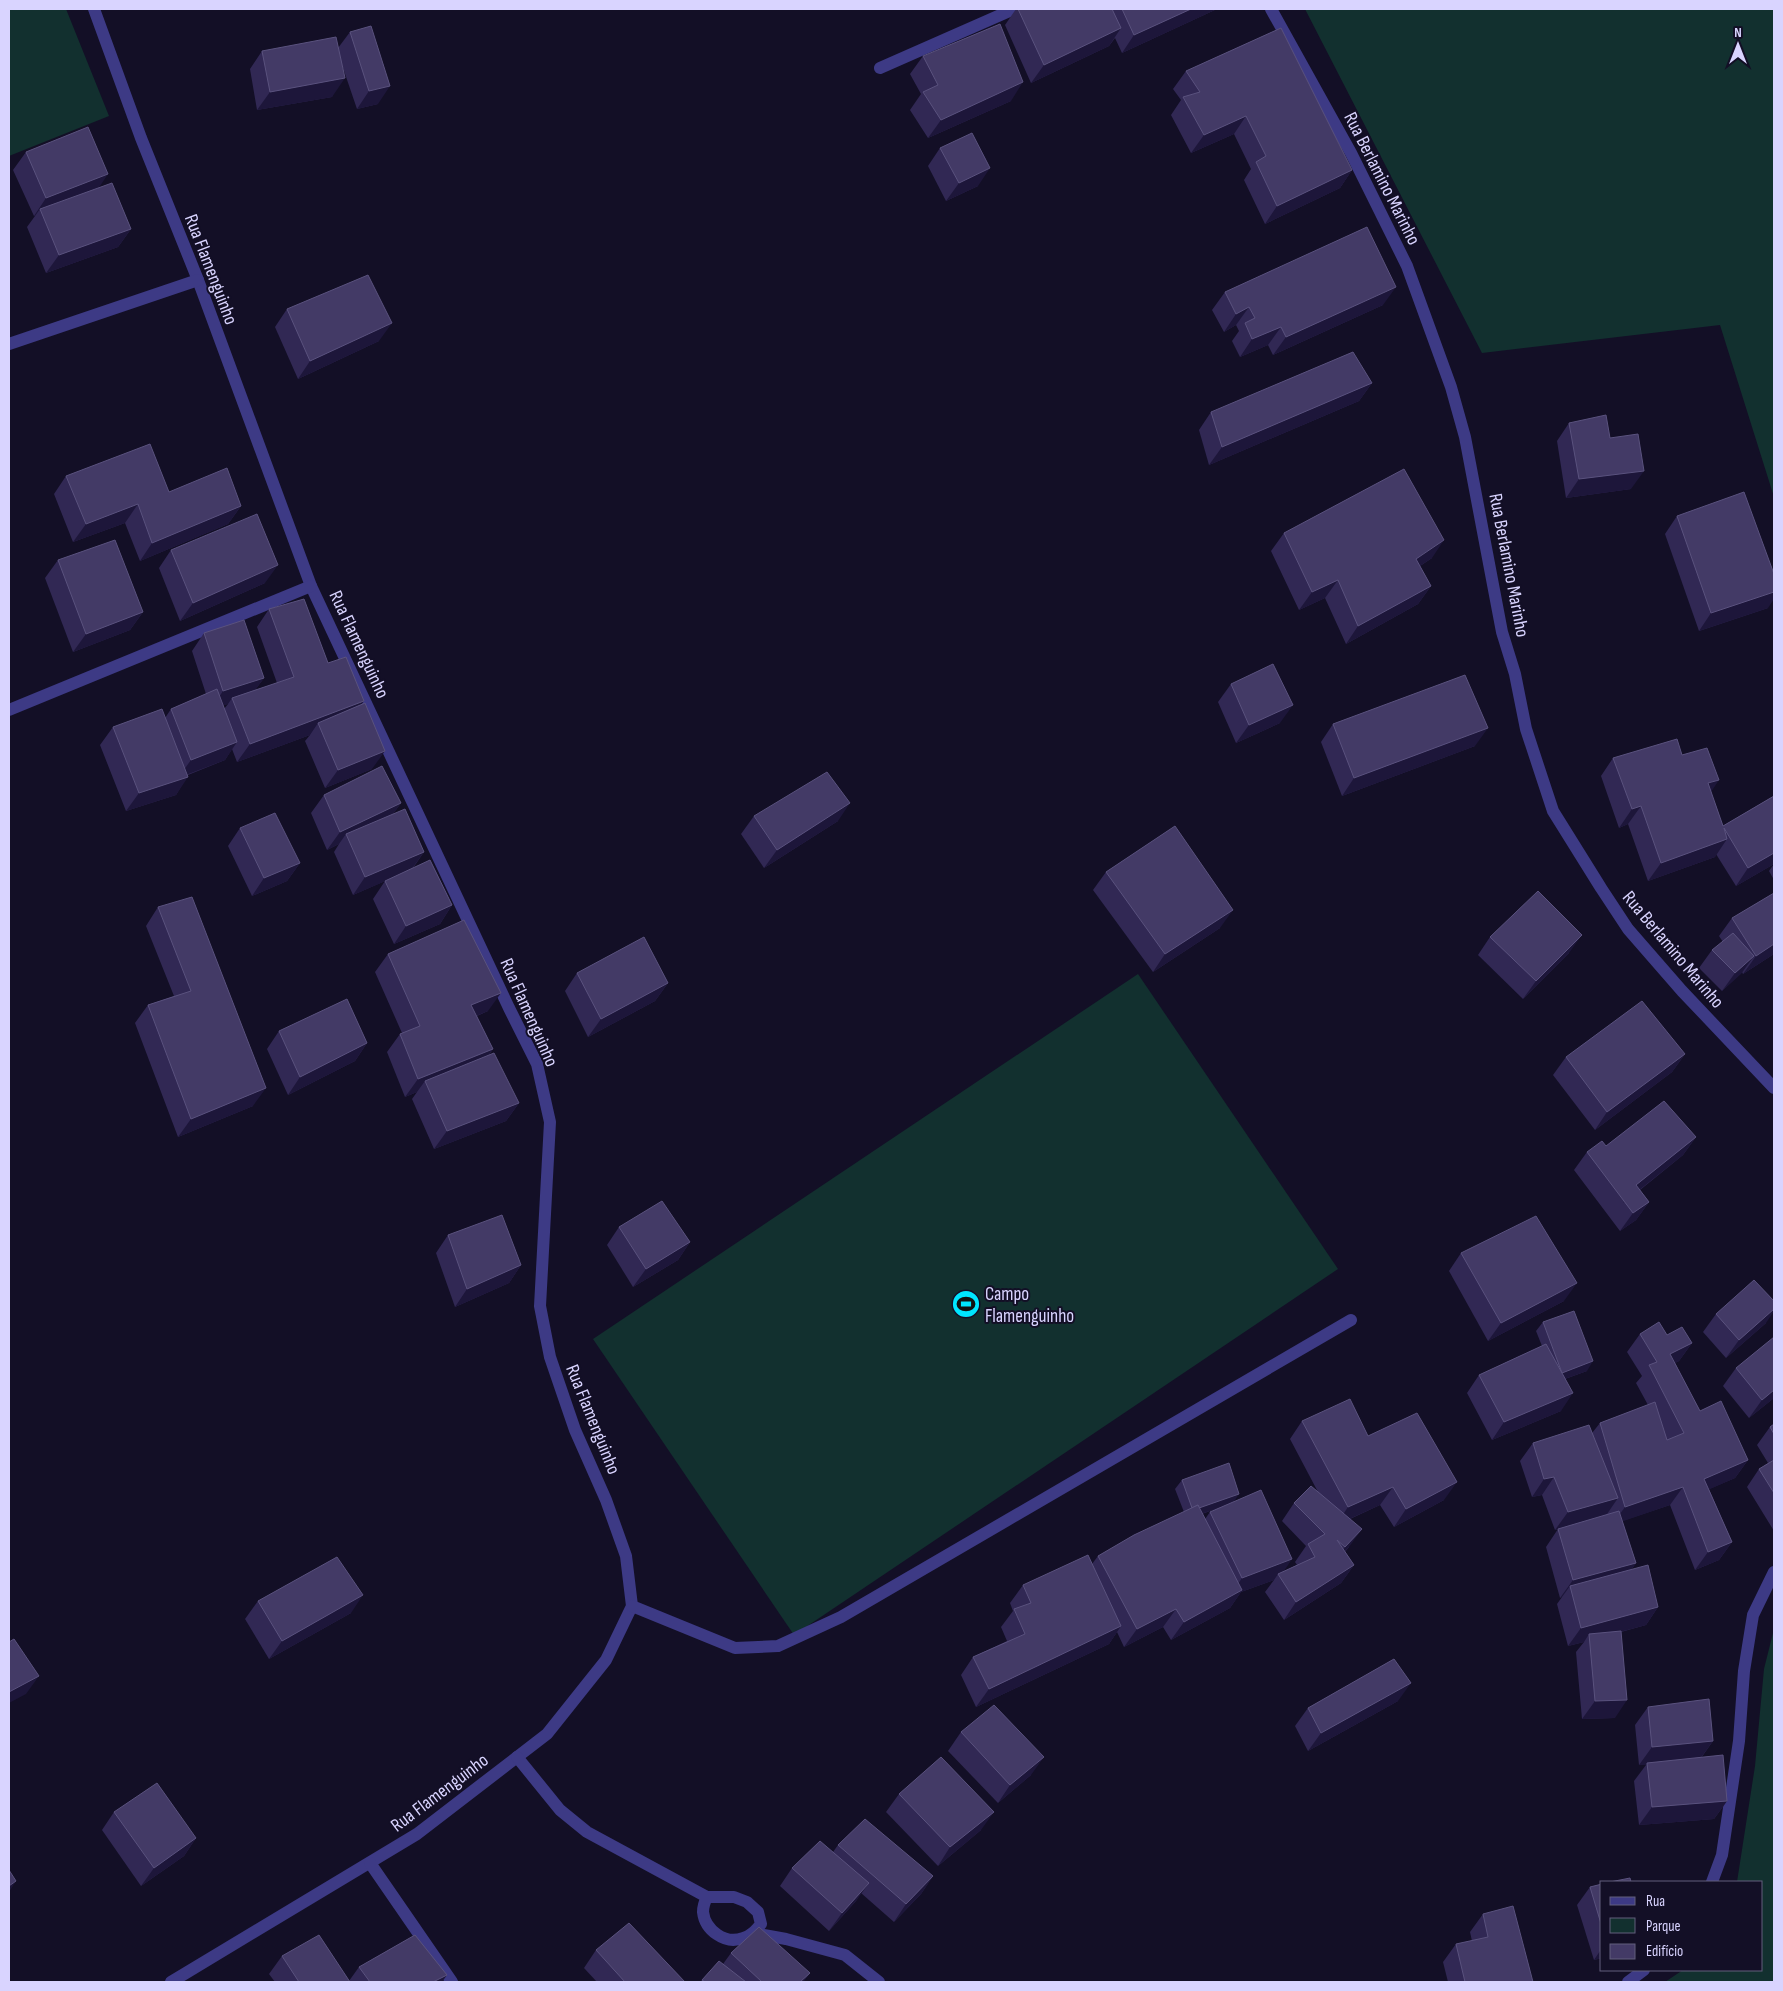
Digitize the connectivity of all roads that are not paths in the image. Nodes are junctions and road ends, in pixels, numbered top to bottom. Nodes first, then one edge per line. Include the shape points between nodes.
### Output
1 (94, 9) edge
2 (1014, 9) edge
3 (1271, 9) edge
4 (880, 68) dead end
5 (198, 280) junction
6 (9, 344) edge
7 (311, 586) junction
8 (9, 710) edge
9 (1774, 1088) edge
10 (1351, 1320) dead end
11 (1774, 1572) edge
12 (632, 1606) junction
13 (517, 1757) junction
14 (370, 1863) junction
15 (1712, 1881) edge
16 (707, 1897) junction
17 (753, 1933) junction
18 (1643, 1971) edge
19 (171, 1982) edge
20 (452, 1982) edge
21 (879, 1982) edge
22 (1628, 1982) edge

1 - 5 street, Rua Flamenguinho
2 - 4 street
3 - 9 street, Rua Berlamino Marinho via 1351,153 1407,266 1451,387 1469,456 1502,632 1515,674 1526,730 1553,811 1628,929
5 - 6 street
5 - 7 street, Rua Flamenguinho
7 - 8 street
7 - 12 street, Rua Flamenguinho via 537,1064 550,1122 540,1306 550,1357 575,1430 626,1556
10 - 12 street via 841,1617 778,1646 735,1648
11 - 15 street via 1753,1615 1722,1855
12 - 13 street, Rua Flamenguinho via 606,1660 547,1734
13 - 14 street, Rua Flamenguinho via 417,1834
13 - 16 street via 560,1810 587,1832
14 - 19 street, Rua Flamenguinho
14 - 20 street
16 - 17 street via 734,1897 747,1902 758,1912 761,1924
16 - 17 street via 703,1910 705,1922 711,1930 722,1938 742,1939
17 - 21 street via 845,1955
18 - 22 street

